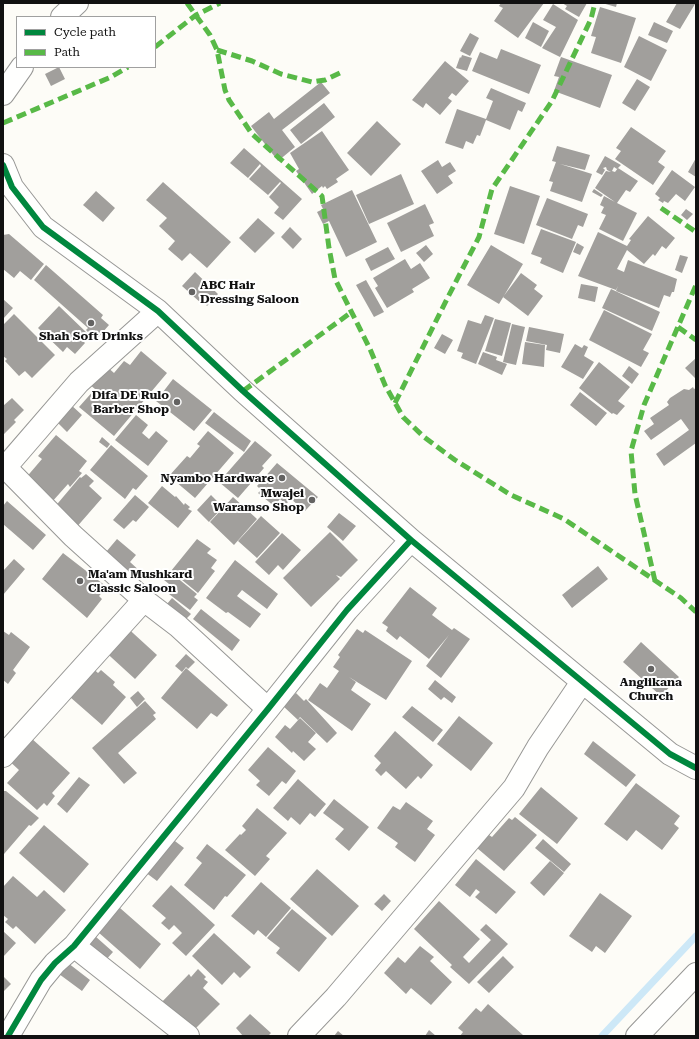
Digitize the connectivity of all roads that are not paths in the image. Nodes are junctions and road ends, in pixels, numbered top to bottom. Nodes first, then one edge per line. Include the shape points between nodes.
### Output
1 (77, 3) edge
2 (63, 16) edge
3 (21, 68) edge
4 (3, 94) edge
5 (3, 165) edge
6 (7, 192) edge
7 (158, 311) junction
8 (4, 469) edge
9 (411, 540) junction
10 (144, 600) junction
11 (582, 682) junction
12 (268, 709) junction
13 (3, 756) edge
14 (696, 768) edge
15 (74, 946) junction
16 (696, 974) edge
17 (8, 1036) edge
18 (188, 1036) edge
19 (298, 1036) edge
20 (637, 1036) edge

1 - 2 street
3 - 4 street
5 - 6 street
6 - 7 street via 43,227
7 - 8 street via 79,382
7 - 9 street
8 - 10 street
9 - 11 street
9 - 12 street via 347,610
10 - 12 street via 178,626
10 - 13 street
11 - 14 street via 670,754
11 - 19 street via 514,788 336,997
12 - 15 street
15 - 17 street via 41,980
15 - 18 street
16 - 20 street

